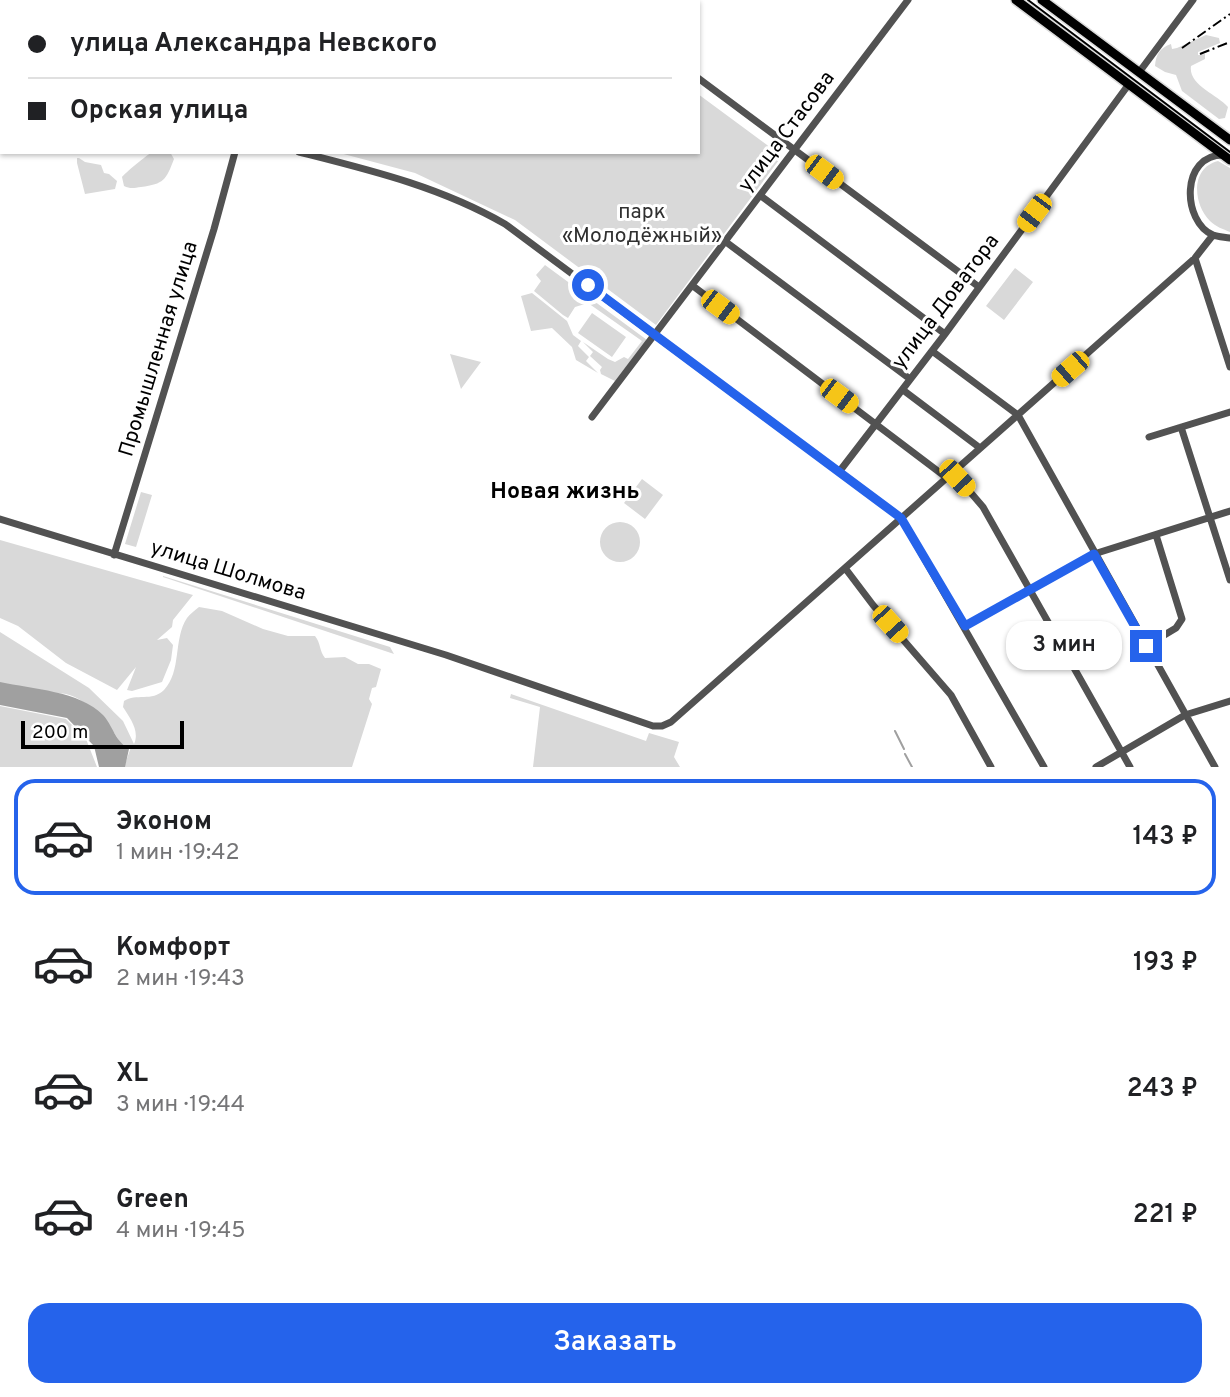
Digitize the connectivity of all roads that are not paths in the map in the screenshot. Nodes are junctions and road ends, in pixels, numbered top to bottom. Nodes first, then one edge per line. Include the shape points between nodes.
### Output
1 (908, 0) edge
2 (1016, 0) edge
3 (1042, 0) edge
4 (1193, 0) edge
5 (1140, 71) junction
6 (700, 79) edge
7 (1129, 84) junction
8 (1230, 140) edge
9 (795, 150) junction
10 (234, 154) edge
11 (307, 154) edge
12 (1227, 157) edge
13 (761, 196) junction
14 (1213, 235) junction
15 (1230, 238) edge
16 (726, 242) junction
17 (1195, 258) junction
18 (693, 286) junction
19 (979, 287) junction
20 (945, 334) junction
21 (656, 335) junction
22 (932, 351) junction
23 (1230, 367) edge
24 (911, 379) junction
25 (902, 390) junction
26 (1230, 412) edge
27 (1018, 415) junction
28 (592, 417) dead end
29 (876, 424) junction
30 (1181, 427) junction
31 (1149, 437) dead end
32 (980, 448) junction
33 (839, 472) junction
34 (950, 475) junction
35 (1230, 511) edge
36 (1210, 517) junction
37 (901, 518) junction
38 (0, 519) edge
39 (1156, 535) junction
40 (1094, 554) junction
41 (114, 555) junction
42 (845, 568) junction
43 (1230, 580) edge
44 (1029, 591) junction
45 (965, 626) junction
46 (1146, 646) junction
47 (1230, 701) edge
48 (1185, 715) junction
49 (1122, 752) junction
50 (991, 767) edge
51 (1044, 767) edge
52 (1096, 767) edge
53 (1130, 767) edge
54 (1215, 767) edge

1 - 9 street, улица Стасова
2 - 7 main road
3 - 5 main road
4 - 5 street
5 - 8 main road
6 - 9 street
7 - 12 main road
7 - 19 street, улица Доватора
9 - 13 street, улица Стасова
9 - 19 street
10 - 41 street, Промышленная улица
11 - 21 street via 403,179 493,217
12 - 14 street via 1212,156 1199,164 1191,187 1197,216
13 - 16 street, улица Стасова
13 - 20 street
14 - 15 street
14 - 17 street
16 - 18 street, улица Стасова
16 - 24 street
17 - 23 street
17 - 27 street
18 - 21 street, улица Стасова
18 - 29 street
19 - 20 street, улица Доватора
20 - 22 street, улица Доватора
21 - 28 street, улица Стасова
21 - 33 street
22 - 24 street, улица Доватора
22 - 27 street
24 - 25 street, улица Доватора
25 - 29 street, улица Доватора
25 - 32 street
26 - 30 street
27 - 32 street
27 - 40 street
29 - 33 street, улица Доватора
29 - 34 street
30 - 31 street
30 - 36 street
32 - 34 street
33 - 37 street
34 - 37 street
34 - 44 street via 983,507
35 - 36 street
36 - 39 street
36 - 43 street
37 - 42 street
37 - 45 street
38 - 41 street, улица Шолмова
39 - 40 street
39 - 46 street via 1182,619 1176,628
40 - 44 street
40 - 46 street
41 - 42 street, улица Шолмова via 662,726
42 - 50 street via 951,695
44 - 45 street
44 - 49 street
45 - 51 street
46 - 48 street
47 - 48 street
48 - 49 street
48 - 54 street
49 - 52 street
49 - 53 street

